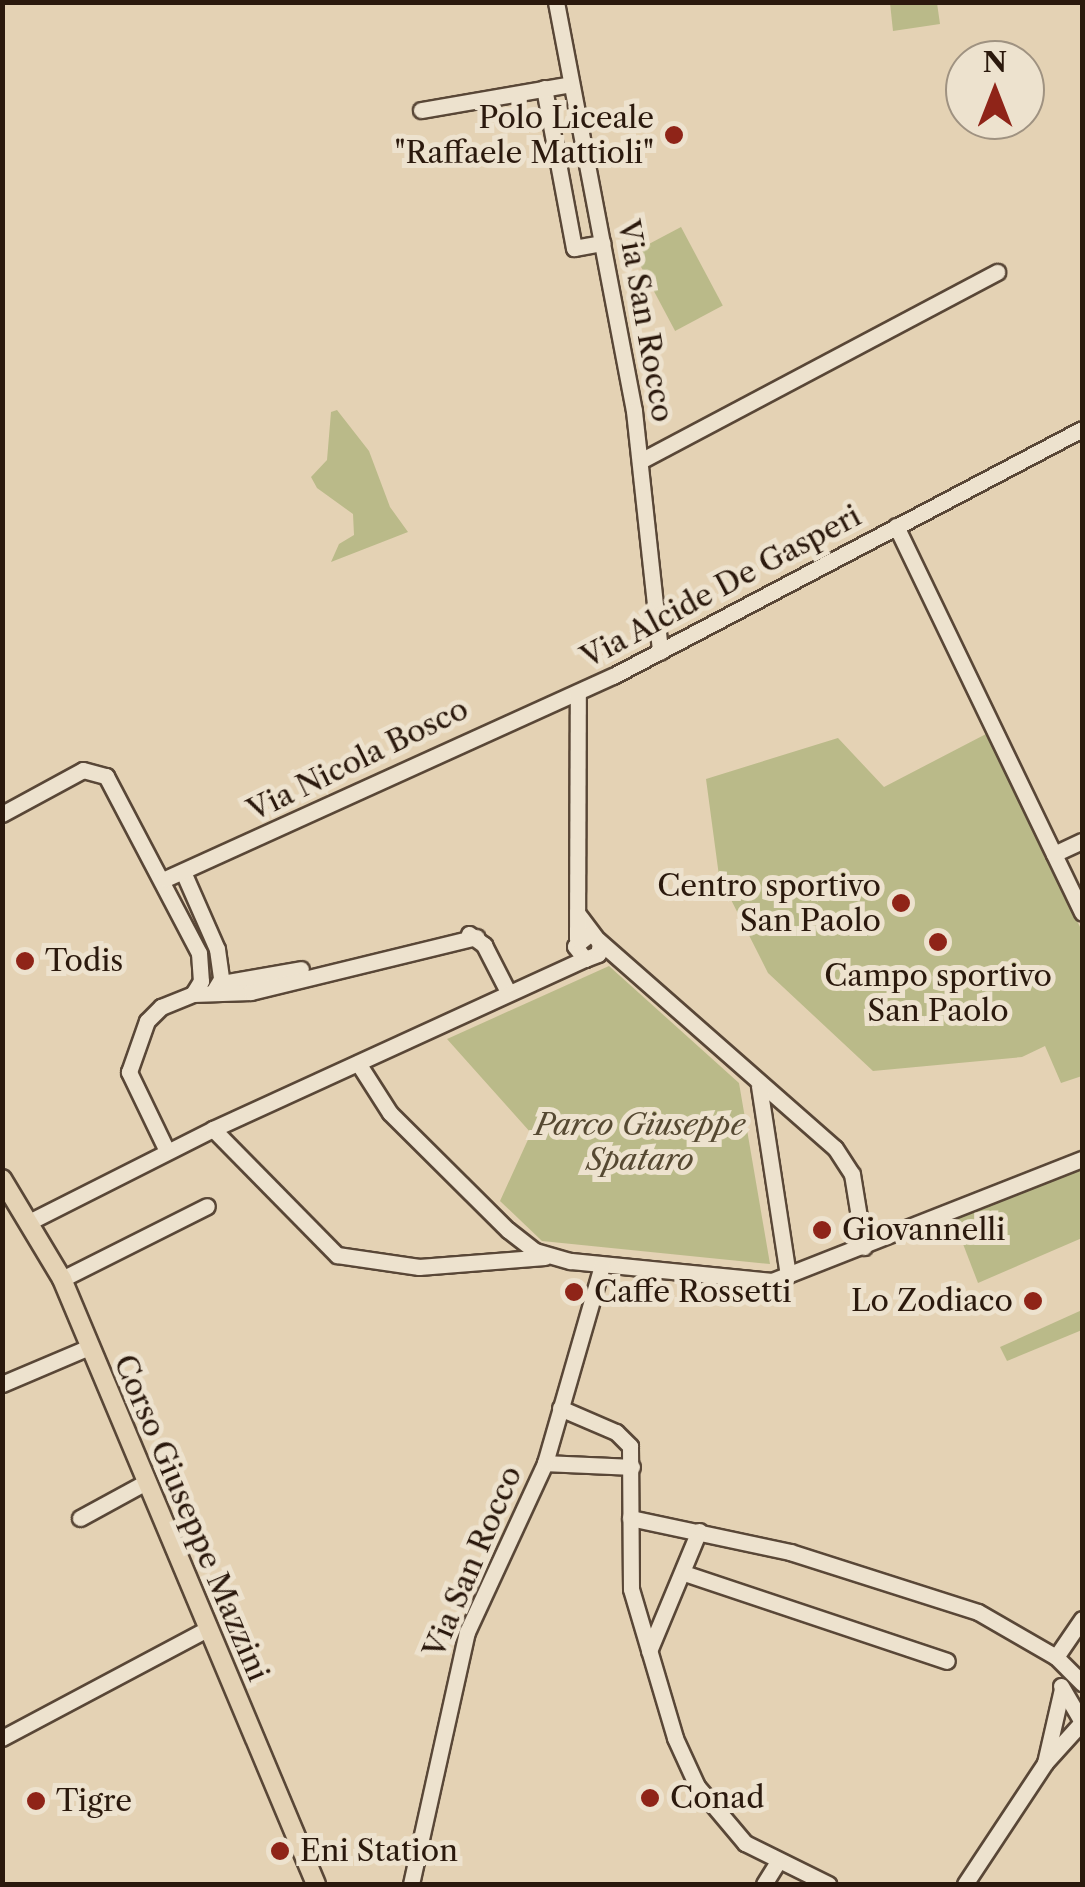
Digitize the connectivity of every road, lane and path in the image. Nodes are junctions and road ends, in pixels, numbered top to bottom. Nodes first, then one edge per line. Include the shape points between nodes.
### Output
1 (556, 2) edge
2 (571, 84) junction
3 (544, 88) junction
4 (421, 110) dead end
5 (603, 243) junction
6 (997, 272) dead end
7 (1082, 430) edge
8 (642, 460) junction
9 (896, 526) junction
10 (660, 652) junction
11 (578, 693) junction
12 (2, 814) edge
13 (1082, 841) edge
14 (1054, 854) junction
15 (184, 874) junction
16 (165, 879) junction
17 (1082, 912) edge
18 (587, 946) junction
19 (218, 986) junction
20 (508, 992) junction
21 (193, 994) junction
22 (358, 1062) junction
23 (759, 1086) junction
24 (213, 1130) junction
25 (166, 1151) junction
26 (1082, 1158) edge
27 (2, 1179) edge
28 (207, 1206) dead end
29 (29, 1222) junction
30 (864, 1247) junction
31 (549, 1256) junction
32 (602, 1265) junction
33 (788, 1275) junction
34 (62, 1279) junction
35 (89, 1347) junction
36 (2, 1384) edge
37 (560, 1408) junction
38 (545, 1463) junction
39 (632, 1467) junction
40 (146, 1482) junction
41 (80, 1518) dead end
42 (630, 1518) junction
43 (699, 1532) junction
44 (684, 1573) junction
45 (1082, 1619) edge
46 (207, 1629) junction
47 (649, 1651) junction
48 (1056, 1657) junction
49 (947, 1661) dead end
50 (1072, 1682) edge
51 (1082, 1722) edge
52 (2, 1738) edge
53 (1044, 1763) junction
54 (776, 1863) junction
55 (316, 1884) edge
56 (411, 1884) edge
57 (764, 1884) edge
58 (828, 1884) edge
59 (965, 1884) edge

1 - 2 street, Via San Rocco
2 - 3 street
2 - 5 street, Via San Rocco
3 - 4 street
3 - 5 street via 574,248
5 - 8 street, Via San Rocco
6 - 8 street
7 - 9 street, Via Alcide De Gasperi
8 - 10 street, Via San Rocco
9 - 10 street, Via Alcide De Gasperi
9 - 14 street
10 - 11 street, Via Alcide De Gasperi
11 - 15 street, Via Nicola Bosco via 504,720
11 - 18 street, Via Alcide De Gasperi via 576,910
12 - 16 street via 54,781 97,770 111,781
13 - 14 street
14 - 17 street
15 - 16 street, Via Nicola Bosco
15 - 19 street via 218,949
16 - 21 street via 200,953 201,981
18 - 20 street via 564,968
18 - 23 street via 620,957
19 - 20 street via 232,995 473,936
19 - 21 street
20 - 22 street
21 - 25 street via 152,1014 131,1060 132,1083
22 - 24 street
22 - 31 street via 398,1121 508,1230
23 - 30 street via 836,1148 852,1174
23 - 33 street
24 - 25 street
24 - 31 street via 336,1256 400,1266
25 - 29 street
26 - 30 street
27 - 29 main road, Corso Giuseppe Mazzini
28 - 34 street
29 - 34 main road, Corso Giuseppe Mazzini
30 - 33 street
31 - 32 street
32 - 33 street via 772,1281
32 - 37 street, Via San Rocco
34 - 35 main road, Corso Giuseppe Mazzini
35 - 36 street
35 - 40 main road, Corso Giuseppe Mazzini
37 - 38 street, Via San Rocco
37 - 39 street via 625,1439
38 - 39 street
38 - 56 street, Via San Rocco via 466,1632
39 - 42 street
40 - 41 street
40 - 46 main road, Corso Giuseppe Mazzini
42 - 43 street
42 - 47 street via 631,1588
43 - 44 street
43 - 48 street via 790,1552 978,1612
44 - 47 street
44 - 49 street
45 - 48 street
46 - 52 street
46 - 55 main road, Corso Giuseppe Mazzini
47 - 54 street via 697,1786 731,1830
48 - 50 street
50 - 51 street
50 - 53 street
51 - 53 street
53 - 59 street
54 - 57 street
54 - 58 street

